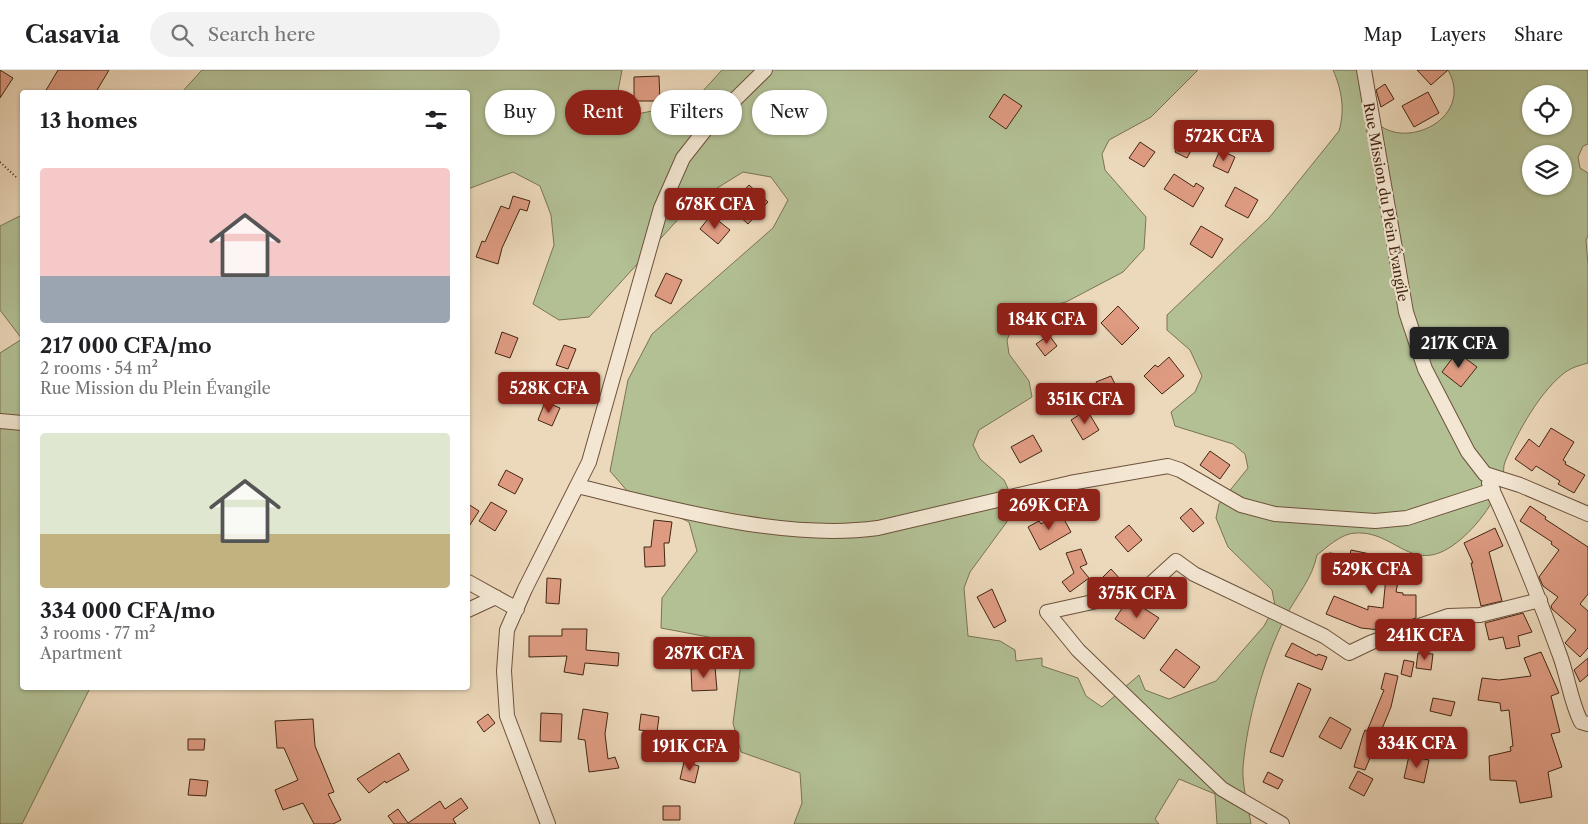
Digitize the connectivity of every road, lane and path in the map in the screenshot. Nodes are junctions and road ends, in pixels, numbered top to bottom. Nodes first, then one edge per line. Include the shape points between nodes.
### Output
1 (765, 70) edge
2 (1364, 70) edge
3 (0, 162) edge
4 (16, 177) dead end
5 (0, 421) edge
6 (20, 423) edge
7 (1485, 474) junction
8 (577, 486) junction
9 (1493, 490) junction
10 (1588, 514) edge
11 (470, 583) edge
12 (496, 597) junction
13 (1540, 600) junction
14 (470, 609) edge
15 (516, 609) junction
16 (1588, 724) edge
17 (548, 824) edge
18 (1282, 824) edge

1 - 8 street via 709,124 683,158 661,208 594,446
2 - 7 street, Rue Mission du Plein Évangile via 1406,312 1425,369 1468,452
3 - 4 path
5 - 6 street
7 - 9 street, Rue Mission du Plein Évangile
7 - 10 street
8 - 9 street via 687,513 751,523 850,532 1070,483 1168,466 1241,505 1284,515 1375,521 1407,518
8 - 15 street
9 - 13 street, Rue Mission du Plein Évangile
11 - 12 street
12 - 14 street
12 - 15 street
13 - 16 street, Rue Mission du Plein Évangile via 1561,656 1575,711 1582,722
13 - 18 street via 1480,615 1448,616 1349,653 1324,636 1194,574 1176,561 1143,591 1047,612 1078,650 1222,789
15 - 17 street via 507,630 504,672 507,716

